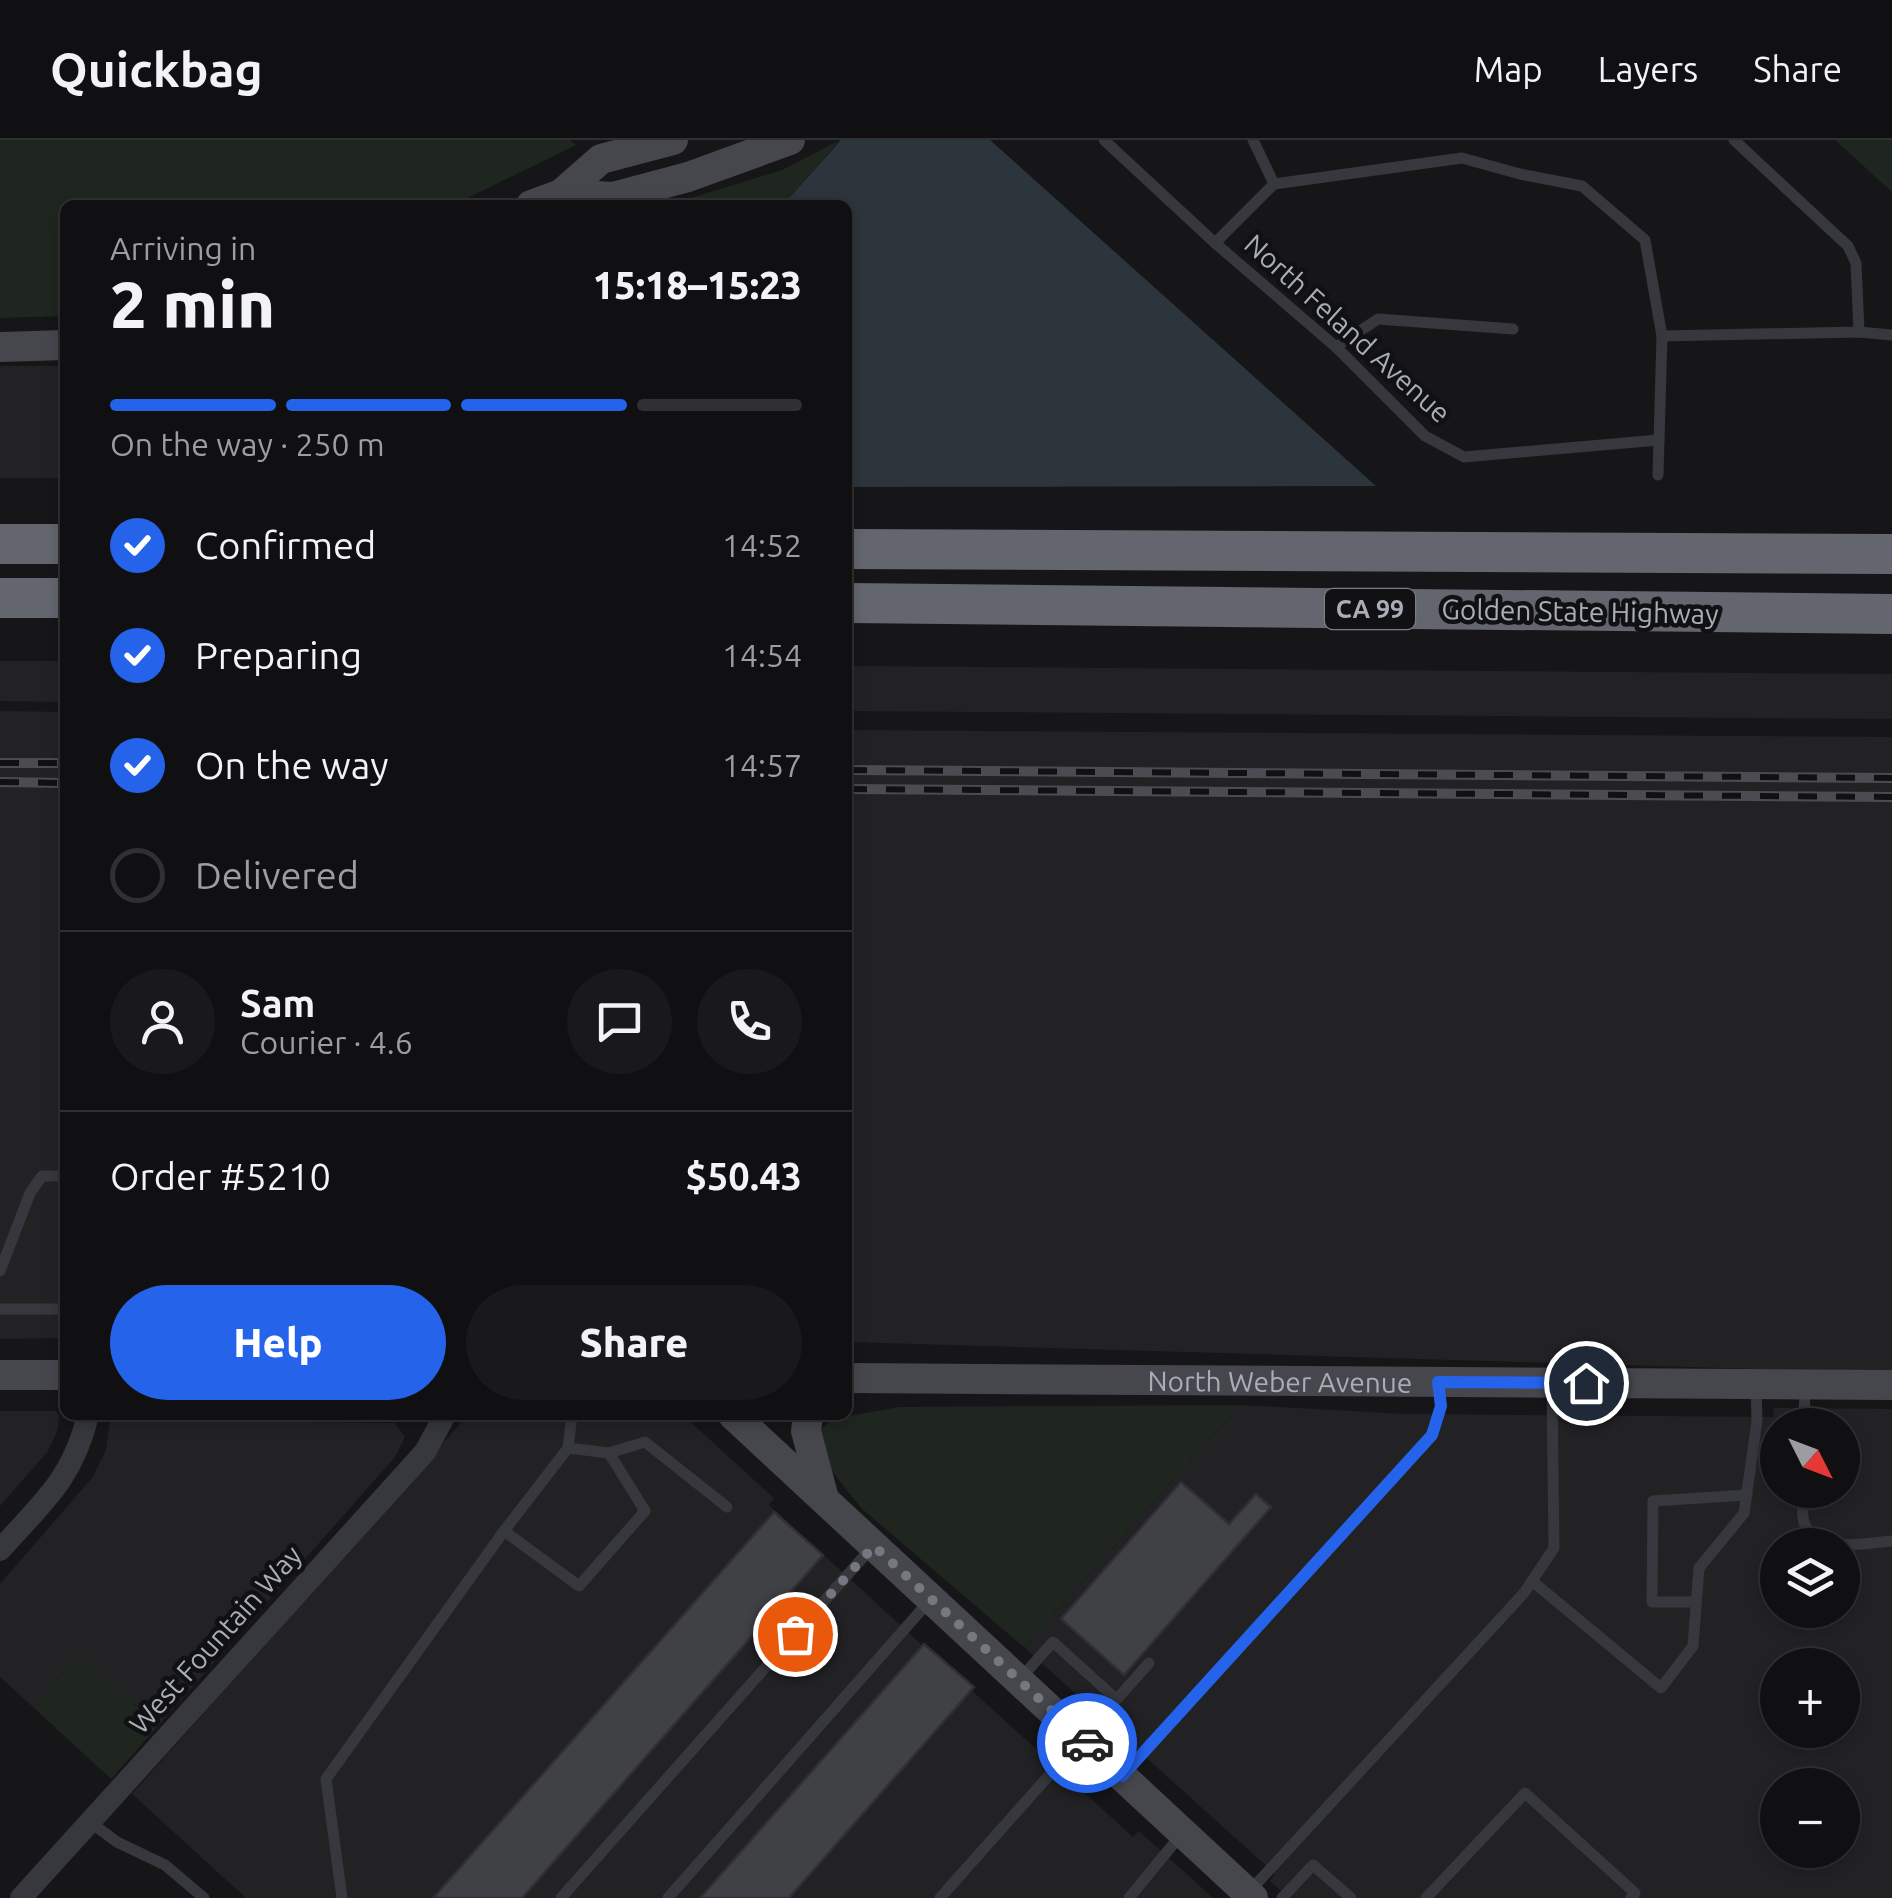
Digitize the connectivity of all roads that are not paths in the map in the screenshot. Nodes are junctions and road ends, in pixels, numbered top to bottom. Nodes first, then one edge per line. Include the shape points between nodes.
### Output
1 (673, 140) edge
2 (790, 140) edge
3 (1104, 140) edge
4 (1253, 140) edge
5 (1463, 140) edge
6 (1734, 140) edge
7 (605, 148) edge
8 (1462, 158) junction
9 (1274, 184) junction
10 (562, 194) junction
11 (545, 200) edge
12 (1215, 243) junction
13 (1513, 329) dead end
14 (1859, 332) junction
15 (1892, 335) edge
16 (1662, 336) junction
17 (60, 345) edge
18 (1336, 346) junction
19 (0, 348) edge
20 (1659, 440) junction
21 (1658, 475) dead end
22 (0, 544) edge
23 (60, 544) edge
24 (852, 549) edge
25 (1892, 554) edge
26 (0, 598) edge
27 (60, 598) edge
28 (852, 603) edge
29 (1892, 614) edge
30 (60, 1176) edge
31 (0, 1271) edge
32 (0, 1309) edge
33 (60, 1309) edge
34 (0, 1374) edge
35 (60, 1375) edge
36 (852, 1378) edge
37 (1438, 1382) junction
38 (1552, 1382) junction
39 (1756, 1384) junction
40 (1806, 1384) junction
41 (1892, 1385) edge
42 (1805, 1408) edge
43 (87, 1420) edge
44 (442, 1420) edge
45 (571, 1420) edge
46 (738, 1420) edge
47 (807, 1420) edge
48 (568, 1448) junction
49 (610, 1453) junction
50 (1747, 1495) junction
51 (824, 1499) junction
52 (727, 1507) dead end
53 (1803, 1508) edge
54 (504, 1531) junction
55 (1892, 1541) edge
56 (874, 1546) junction
57 (0, 1550) edge
58 (1532, 1581) junction
59 (931, 1599) junction
60 (1696, 1602) junction
61 (1149, 1663) dead end
62 (1019, 1680) junction
63 (1116, 1698) junction
64 (1080, 1737) junction
65 (1122, 1776) junction
66 (90, 1822) junction
67 (1183, 1833) junction
68 (1250, 1895) edge
69 (22, 1898) edge
70 (204, 1898) edge
71 (342, 1898) edge
72 (560, 1898) edge
73 (668, 1898) edge
74 (940, 1898) edge
75 (1129, 1898) edge
76 (1282, 1898) edge
77 (1351, 1898) edge
78 (1426, 1898) edge
79 (1631, 1898) edge

1 - 7 main road
2 - 10 main road via 613,197
3 - 12 lane, North Feland Avenue
4 - 9 lane
5 - 8 lane
6 - 14 lane via 1848,246 1856,263
7 - 10 main road
8 - 9 lane
8 - 16 lane via 1582,186 1645,240
9 - 12 lane
10 - 11 main road
12 - 18 lane, North Feland Avenue
13 - 18 lane via 1378,319
14 - 15 lane
14 - 16 lane
16 - 20 lane
17 - 19 main road
18 - 20 lane, North Feland Avenue via 1426,436 1464,457
20 - 21 lane
22 - 23 highway
24 - 25 highway, Golden State Highway / CA 99
26 - 27 highway
28 - 29 highway, Golden State Highway / CA 99
30 - 31 lane via 42,1176 30,1193
32 - 33 lane
34 - 35 main road
36 - 37 main road, North Weber Avenue
37 - 38 main road, North Weber Avenue
37 - 65 lane via 1441,1406 1432,1435
38 - 39 main road, North Weber Avenue
38 - 58 lane via 1554,1548
39 - 40 main road, North Weber Avenue
39 - 50 lane
40 - 41 main road, North Weber Avenue
40 - 42 lane
43 - 57 street via 66,1476
44 - 66 street, West Fountain Way via 425,1452
45 - 48 lane
46 - 51 main road
47 - 51 main road
48 - 49 lane
48 - 54 lane
49 - 52 lane via 645,1442
49 - 54 lane via 645,1511 579,1586
50 - 60 lane via 1744,1513 1698,1568
50 - 60 lane via 1653,1501 1652,1602
51 - 56 main road
53 - 55 lane via 1811,1534 1832,1545
54 - 71 lane via 326,1780
56 - 59 main road
56 - 72 lane
58 - 60 lane via 1661,1688 1692,1646
58 - 68 lane
59 - 62 main road
59 - 73 lane
61 - 63 lane
62 - 63 lane via 1053,1642
62 - 64 main road
63 - 64 lane
64 - 65 main road
64 - 74 lane
65 - 67 main road
66 - 69 street, West Fountain Way
66 - 70 lane via 165,1864
67 - 68 main road
67 - 75 lane
76 - 77 lane via 1313,1864
78 - 79 lane via 1525,1793 1635,1893

